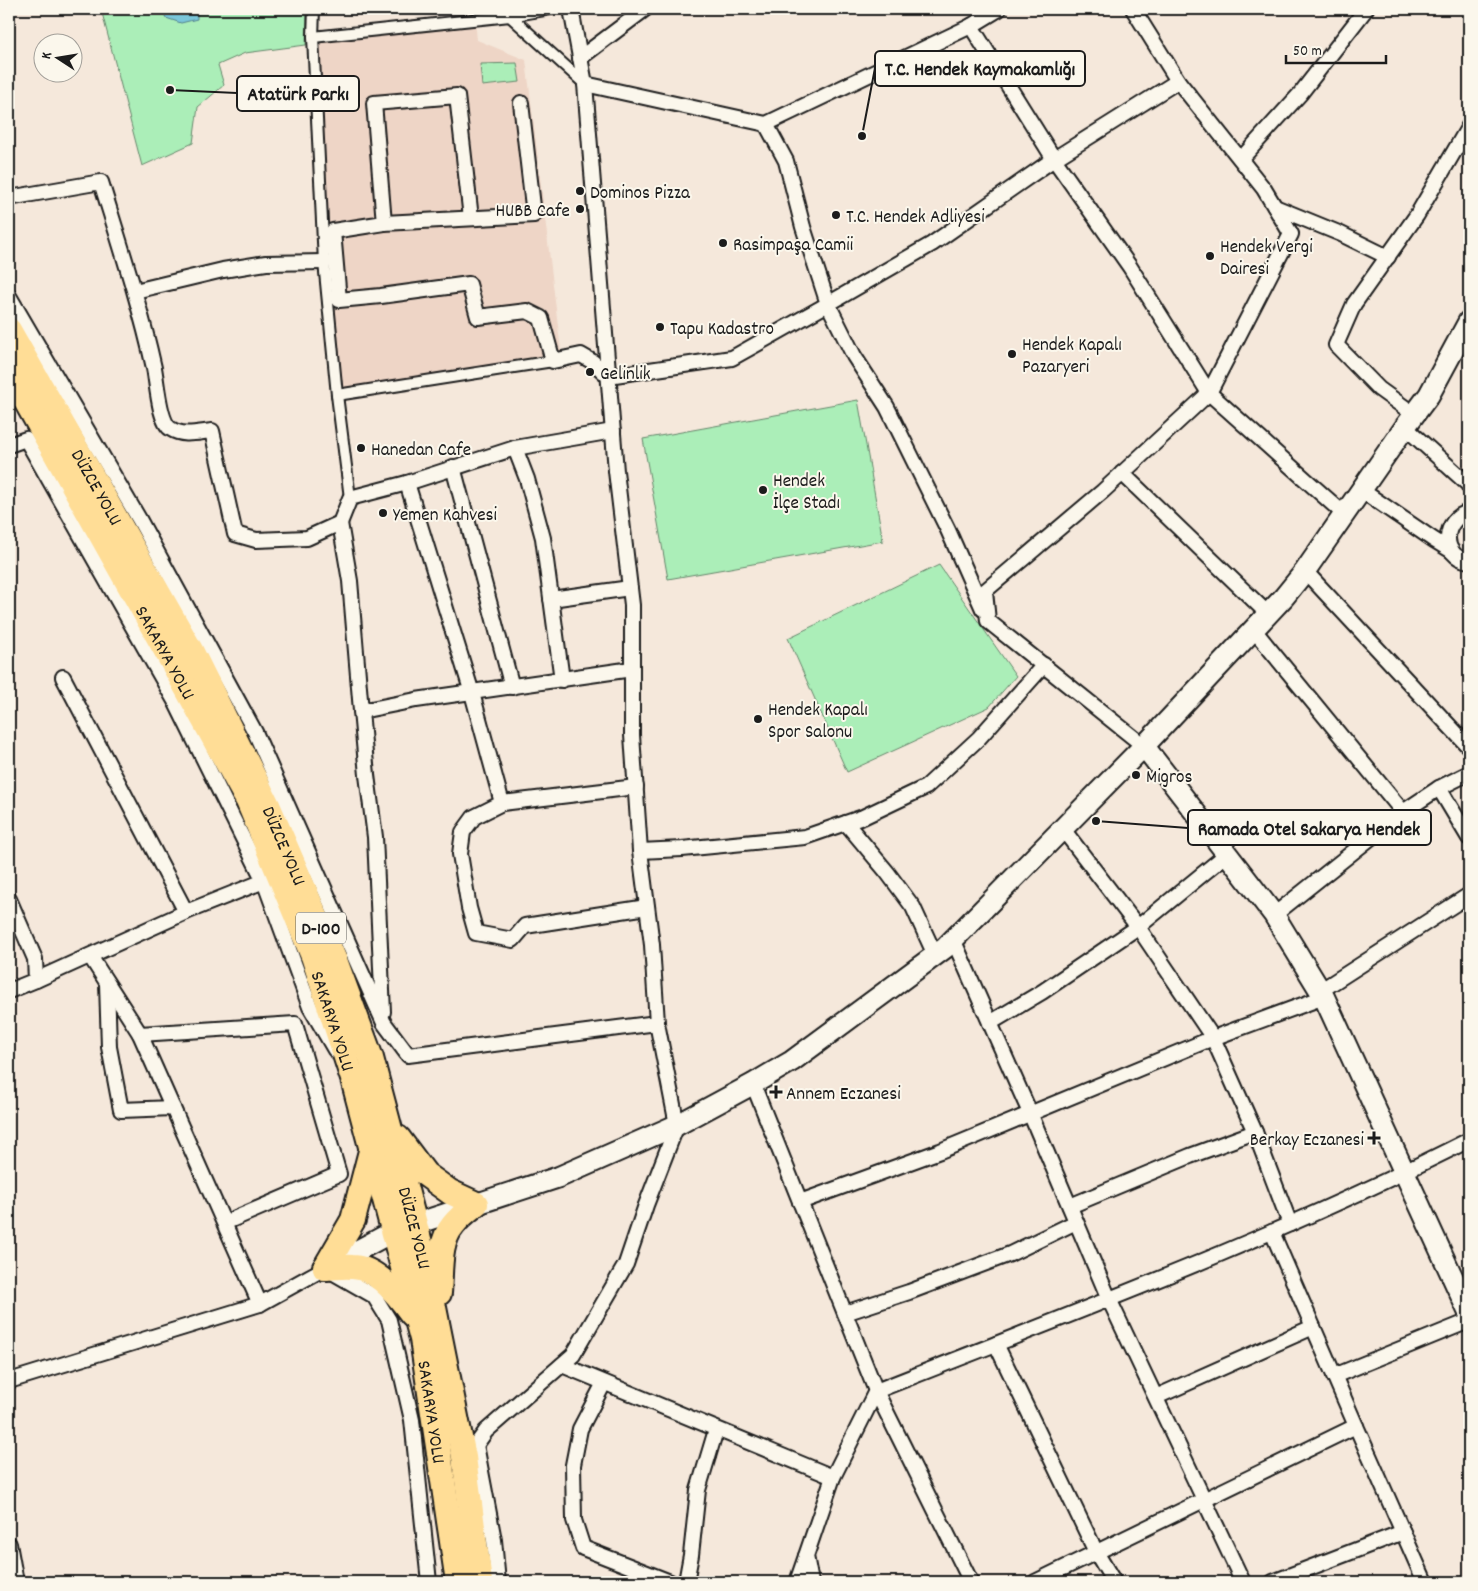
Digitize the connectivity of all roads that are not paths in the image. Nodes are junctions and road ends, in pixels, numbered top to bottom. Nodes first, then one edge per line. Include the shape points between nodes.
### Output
1 (314, 9) edge
2 (550, 9) edge
3 (571, 9) edge
4 (644, 9) edge
5 (999, 9) edge
6 (1133, 9) edge
7 (1366, 9) edge
8 (510, 16) junction
9 (971, 26) junction
10 (313, 37) junction
11 (580, 58) junction
12 (1178, 81) junction
13 (585, 84) junction
14 (521, 103) dead end
15 (766, 124) junction
16 (1469, 126) edge
17 (1054, 159) junction
18 (1241, 159) junction
19 (9, 198) edge
20 (1275, 208) junction
21 (471, 218) junction
22 (384, 223) junction
23 (1388, 257) junction
24 (324, 262) junction
25 (135, 291) junction
26 (9, 296) edge
27 (828, 304) junction
28 (1469, 321) edge
29 (9, 330) edge
30 (553, 361) junction
31 (9, 371) edge
32 (608, 376) junction
33 (1208, 393) junction
34 (337, 395) junction
35 (1410, 421) junction
36 (613, 431) junction
37 (9, 445) edge
38 (515, 448) junction
39 (453, 468) junction
40 (1122, 473) junction
41 (408, 483) junction
42 (1469, 487) edge
43 (1361, 490) junction
44 (350, 498) junction
45 (1469, 512) edge
46 (1344, 514) junction
47 (340, 523) junction
48 (1452, 551) junction
49 (1468, 562) edge
50 (1305, 571) junction
51 (630, 588) junction
52 (552, 599) junction
53 (1268, 614) junction
54 (988, 621) junction
55 (1254, 630) junction
56 (1044, 665) junction
57 (632, 669) junction
58 (63, 677) dead end
59 (562, 680) junction
60 (512, 687) junction
61 (472, 693) junction
62 (361, 711) junction
63 (1144, 746) junction
64 (1469, 747) edge
65 (1469, 773) edge
66 (636, 786) junction
67 (1439, 788) junction
68 (502, 803) junction
69 (1403, 812) junction
70 (846, 823) junction
71 (1062, 828) junction
72 (1469, 838) edge
73 (640, 851) junction
74 (1227, 854) junction
75 (264, 881) junction
76 (1469, 894) edge
77 (9, 900) edge
78 (648, 907) junction
79 (186, 912) junction
80 (1274, 915) junction
81 (1138, 927) junction
82 (953, 939) junction
83 (935, 955) junction
84 (90, 956) junction
85 (36, 980) junction
86 (108, 983) junction
87 (9, 991) edge
88 (1322, 994) junction
89 (384, 1023) junction
90 (990, 1023) junction
91 (657, 1024) junction
92 (140, 1034) junction
93 (1212, 1038) junction
94 (353, 1079) junction
95 (753, 1084) junction
96 (173, 1108) junction
97 (1030, 1113) junction
98 (677, 1125) junction
99 (390, 1126) junction
100 (1256, 1132) junction
101 (1469, 1140) edge
102 (372, 1149) junction
103 (1406, 1172) junction
104 (800, 1202) junction
105 (476, 1204) junction
106 (1070, 1206) junction
107 (1076, 1222) junction
108 (224, 1223) junction
109 (1290, 1224) junction
110 (405, 1227) junction
111 (1272, 1232) junction
112 (325, 1268) junction
113 (1109, 1299) junction
114 (260, 1304) junction
115 (845, 1313) junction
116 (1469, 1313) edge
117 (1469, 1321) edge
118 (427, 1323) junction
119 (1313, 1327) junction
120 (996, 1344) junction
121 (562, 1365) junction
122 (1334, 1376) junction
123 (9, 1381) edge
124 (604, 1383) junction
125 (876, 1391) junction
126 (1156, 1398) junction
127 (1356, 1426) junction
128 (716, 1430) junction
129 (470, 1451) junction
130 (833, 1477) junction
131 (1204, 1501) junction
132 (1403, 1532) junction
133 (9, 1544) edge
134 (1096, 1552) junction
135 (806, 1556) junction
136 (16, 1582) edge
137 (429, 1582) edge
138 (458, 1582) edge
139 (480, 1582) edge
140 (498, 1582) edge
141 (670, 1582) edge
142 (686, 1582) edge
143 (797, 1582) edge
144 (811, 1582) edge
145 (971, 1582) edge
146 (1035, 1582) edge
147 (1114, 1582) edge
148 (1243, 1582) edge
149 (1273, 1582) edge
150 (1425, 1582) edge

1 - 10 street
2 - 8 street
3 - 11 street
4 - 11 street
5 - 9 street
6 - 12 street
7 - 18 street via 1300,94
8 - 10 street
8 - 13 street
9 - 15 street
9 - 17 street
10 - 24 street
11 - 13 street
12 - 17 street
12 - 18 street
13 - 15 street
13 - 32 street
14 - 21 street via 534,215
15 - 27 street via 786,161
16 - 23 street via 1417,216
17 - 27 street via 932,244
17 - 33 street via 1130,267
18 - 20 street
19 - 25 street via 101,182
20 - 23 street
20 - 33 street via 1291,234
21 - 22 street
21 - 22 street via 456,96 374,103
22 - 30 street via 333,231 339,300 469,284 478,317 527,311 541,318
23 - 35 street via 1354,304 1336,345
24 - 25 street via 266,263
24 - 34 street
25 - 47 street via 164,420 170,429 184,434 212,431 235,534 256,540 307,538
26 - 89 street via 140,519 255,732
27 - 32 street via 732,358
27 - 54 street via 854,356 891,416 948,530
28 - 35 main road via 1429,395
29 - 99 highway, DÜZCE YOLU / D-100 via 192,652 268,805 336,963 371,1058
30 - 32 street via 581,356
30 - 34 street
31 - 94 highway, SAKARYA YOLU / D-100 via 248,801 313,956
32 - 36 street
33 - 40 street
33 - 46 street
34 - 44 street
35 - 42 street
35 - 43 main road
36 - 38 street
36 - 51 street
37 - 75 street via 26,439 175,701
38 - 39 street
38 - 52 street via 543,538
39 - 41 street
39 - 60 street
40 - 53 street
40 - 54 street via 985,591
41 - 44 street
41 - 61 street
43 - 46 main road
43 - 48 street
44 - 47 street
45 - 48 street via 1460,515 1450,528 1448,536
46 - 50 main road
47 - 62 street via 350,582
48 - 49 street
50 - 53 main road
50 - 64 street
51 - 52 street
51 - 57 street
52 - 59 street
53 - 55 main road
54 - 56 street
55 - 63 main road
55 - 69 street
56 - 63 street
56 - 70 street via 979,738 926,787
57 - 59 street
57 - 66 street
58 - 79 street
59 - 60 street
60 - 61 street
61 - 62 street
61 - 68 street
62 - 89 street via 375,837
63 - 71 main road
63 - 74 main road
65 - 67 street
66 - 68 street
66 - 73 street
67 - 69 street
67 - 72 street
68 - 78 street via 474,817 463,832 460,854 476,934 513,940 525,926
69 - 80 street
70 - 73 street via 805,837
70 - 83 street via 913,907
71 - 81 street
71 - 82 main road
73 - 78 street
74 - 80 main road
74 - 81 street
75 - 79 street
75 - 94 street via 310,1007
76 - 88 street
77 - 85 street via 35,959
78 - 91 street
79 - 84 street
80 - 88 main road
81 - 90 street
81 - 93 street
82 - 83 main road
82 - 90 street
83 - 95 main road via 792,1061
84 - 85 street
84 - 86 street
85 - 87 street
86 - 92 street
86 - 96 street via 109,1047 121,1110
88 - 93 street
88 - 103 main road
89 - 91 street via 408,1055
90 - 97 street
91 - 98 street
92 - 96 street
92 - 108 street via 295,1024 339,1174
93 - 97 street
93 - 100 street
94 - 102 highway, SAKARYA YOLU / D-100
95 - 98 main road
95 - 104 street
96 - 108 street
97 - 104 street via 940,1151
97 - 106 street
98 - 105 main road via 559,1177
98 - 121 street via 626,1264 574,1355
99 - 105 highway via 425,1174 450,1192
99 - 110 highway, DÜZCE YOLU / D-100
100 - 106 street
100 - 109 street
101 - 103 street
102 - 110 highway, SAKARYA YOLU / D-100
102 - 112 highway via 353,1220
103 - 109 street
103 - 116 main road
104 - 115 street
105 - 110 main road
105 - 118 highway via 452,1225 445,1241
106 - 107 street
107 - 113 street
107 - 115 street via 1010,1254
108 - 114 street
109 - 111 street
110 - 112 main road
110 - 118 highway, DÜZCE YOLU / D-100
111 - 113 street
111 - 119 street
112 - 114 street
112 - 118 highway via 354,1266 374,1274
112 - 137 street via 374,1296 389,1320 412,1420
113 - 120 street
113 - 126 street
114 - 123 street
115 - 125 street
117 - 122 street
118 - 129 highway, DÜZCE YOLU / D-100
118 - 138 highway, SAKARYA YOLU / D-100 via 422,1339
119 - 122 street
119 - 126 street
120 - 125 street
120 - 134 street
121 - 124 street
121 - 129 street via 486,1431
122 - 127 street
124 - 128 street
124 - 141 street via 580,1429 573,1465 574,1520 583,1548
125 - 130 street
125 - 145 street
126 - 131 street
127 - 131 street
127 - 132 street
128 - 130 street
128 - 142 street via 698,1490
129 - 139 highway, DÜZCE YOLU / D-100
129 - 140 street via 494,1540
130 - 135 street
131 - 134 street
131 - 148 street
132 - 149 street
132 - 150 street
133 - 136 street
134 - 146 street
134 - 147 street
135 - 143 street
135 - 144 street

